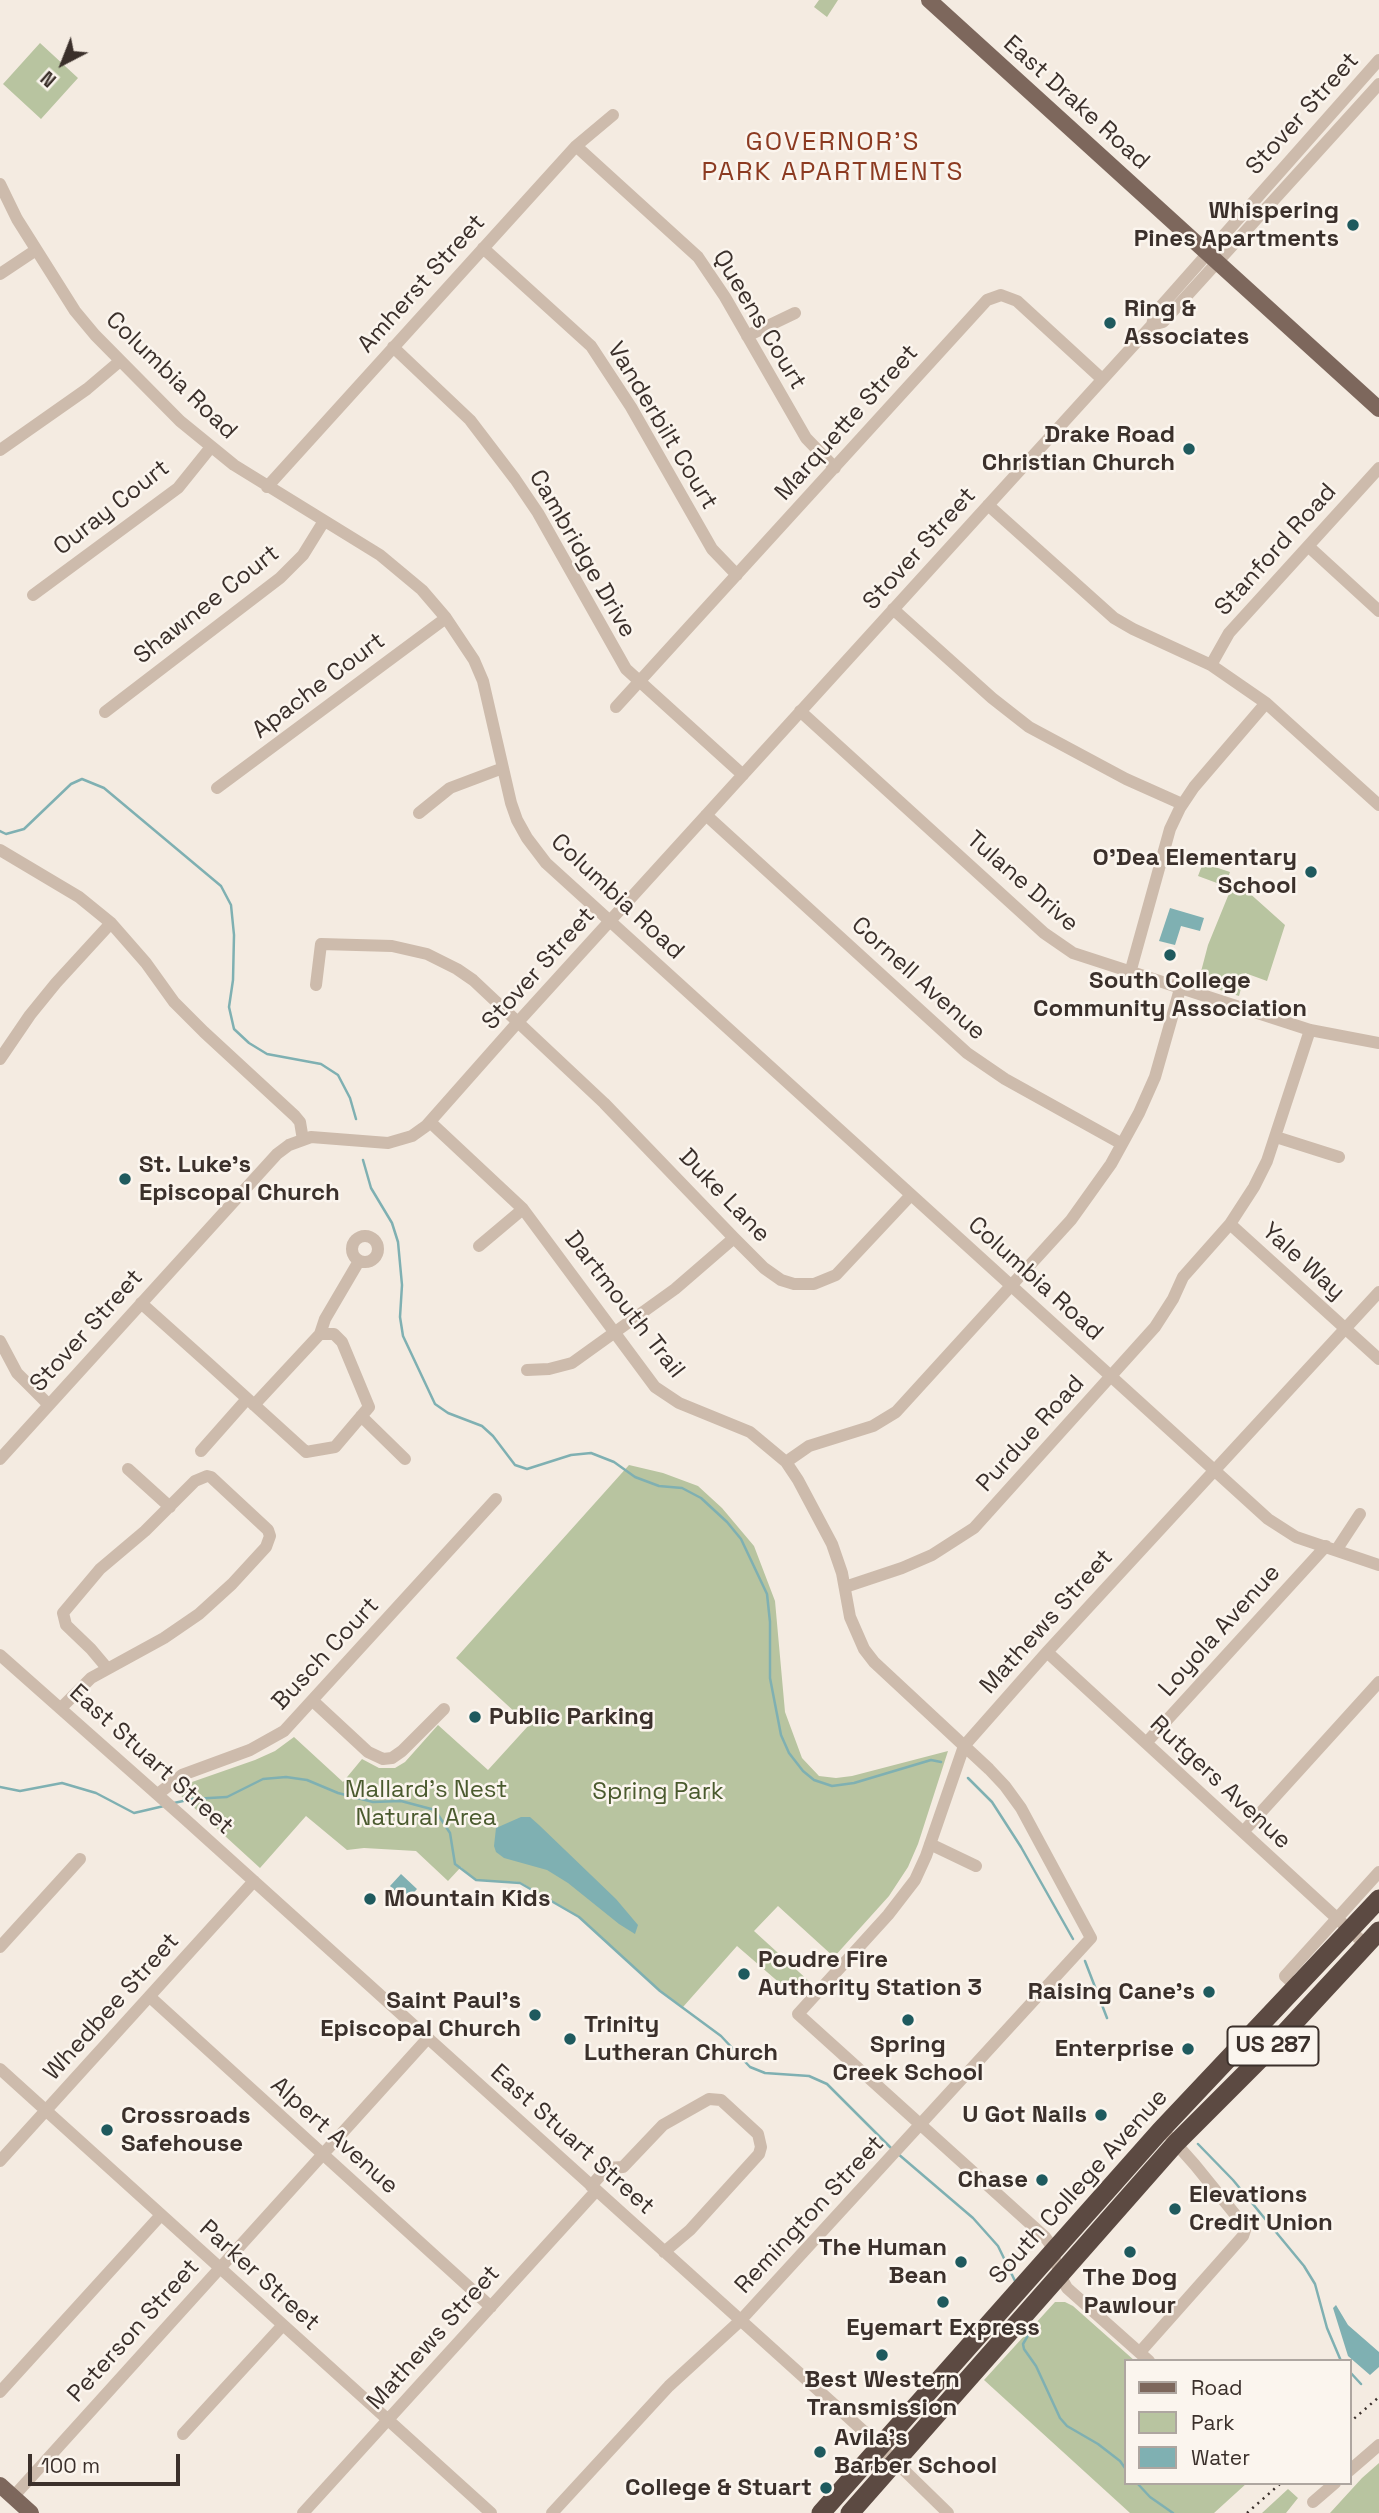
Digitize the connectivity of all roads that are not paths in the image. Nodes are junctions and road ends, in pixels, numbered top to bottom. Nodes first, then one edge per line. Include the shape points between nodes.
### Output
1 (929, 0) edge
2 (1379, 60) edge
3 (1379, 84) edge
4 (613, 115) dead end
5 (576, 146) junction
6 (0, 184) edge
7 (483, 248) junction
8 (36, 250) junction
9 (1212, 258) junction
10 (0, 274) edge
11 (795, 313) dead end
12 (747, 336) junction
13 (393, 347) junction
14 (120, 361) junction
15 (1102, 379) junction
16 (1379, 409) edge
17 (211, 447) junction
18 (0, 450) edge
19 (835, 468) junction
20 (1379, 468) edge
21 (267, 487) junction
22 (988, 505) junction
23 (324, 521) junction
24 (1308, 546) junction
25 (737, 575) junction
26 (33, 595) dead end
27 (894, 609) junction
28 (1379, 611) edge
29 (446, 618) junction
30 (1211, 665) junction
31 (639, 682) junction
32 (1266, 703) junction
33 (616, 707) dead end
34 (105, 712) dead end
35 (800, 712) junction
36 (503, 768) junction
37 (743, 775) junction
38 (217, 788) dead end
39 (1182, 804) junction
40 (1379, 805) edge
41 (419, 813) dead end
42 (706, 815) junction
43 (0, 850) edge
44 (610, 921) junction
45 (111, 923) junction
46 (1130, 973) junction
47 (316, 985) dead end
48 (1180, 989) junction
49 (517, 1022) junction
50 (1310, 1030) junction
51 (1379, 1042) edge
52 (0, 1059) edge
53 (430, 1122) junction
54 (1276, 1137) junction
55 (303, 1140) junction
56 (1122, 1144) junction
57 (1339, 1157) dead end
58 (911, 1195) junction
59 (523, 1209) junction
60 (1230, 1224) junction
61 (734, 1238) junction
62 (479, 1246) dead end
63 (359, 1261) dead end
64 (1012, 1286) junction
65 (1379, 1292) edge
66 (141, 1303) junction
67 (1345, 1328) junction
68 (615, 1332) junction
69 (320, 1334) junction
70 (0, 1341) edge
71 (1379, 1359) edge
72 (527, 1370) dead end
73 (1111, 1377) junction
74 (250, 1402) junction
75 (48, 1405) junction
76 (361, 1416) junction
77 (201, 1451) dead end
78 (405, 1459) dead end
79 (0, 1460) edge
80 (786, 1462) junction
81 (128, 1469) dead end
82 (1214, 1470) junction
83 (496, 1499) dead end
84 (170, 1507) junction
85 (1360, 1514) dead end
86 (1331, 1548) junction
87 (1379, 1565) edge
88 (845, 1587) junction
89 (1047, 1652) junction
90 (0, 1655) edge
91 (107, 1668) junction
92 (1379, 1682) edge
93 (313, 1701) junction
94 (61, 1708) junction
95 (444, 1709) dead end
96 (1146, 1744) junction
97 (964, 1746) junction
98 (158, 1795) junction
99 (1243, 1832) junction
100 (930, 1844) junction
101 (80, 1859) dead end
102 (976, 1866) dead end
103 (1379, 1872) edge
104 (254, 1881) junction
105 (1379, 1899) edge
106 (1343, 1925) junction
107 (1091, 1938) joint
108 (1373, 1938) edge
109 (0, 1947) edge
110 (149, 1997) junction
111 (428, 2038) junction
112 (0, 2069) edge
113 (46, 2111) junction
114 (921, 2125) junction
115 (1169, 2136) junction
116 (323, 2154) junction
117 (0, 2161) edge
118 (593, 2188) junction
119 (161, 2215) junction
120 (664, 2252) junction
121 (1053, 2252) junction
122 (219, 2268) junction
123 (1060, 2275) junction
124 (491, 2307) junction
125 (740, 2321) junction
126 (283, 2325) junction
127 (1145, 2357) edge
128 (0, 2392) edge
129 (388, 2420) junction
130 (183, 2434) dead end
131 (1379, 2445) edge
132 (880, 2447) junction
133 (895, 2462) junction
134 (1351, 2469) edge
135 (0, 2485) edge
136 (1333, 2485) edge
137 (13, 2497) junction
138 (1313, 2502) dead end
139 (31, 2513) edge
140 (303, 2513) edge
141 (491, 2513) edge
142 (552, 2513) edge
143 (821, 2513) edge
144 (850, 2513) edge
145 (948, 2513) edge

1 - 9 main road, East Drake Road
2 - 9 street, Stover Street
3 - 9 street, Stover Street
4 - 5 street, Amherst Street
5 - 7 street, Amherst Street
5 - 12 street, Queens Court via 698,257
6 - 8 street, Columbia Road
7 - 13 street, Amherst Street
7 - 25 street, Vanderbilt Court via 590,346 631,407 706,540
8 - 10 street
8 - 14 street, Columbia Road via 75,311
9 - 15 street, Stover Street via 1163,322 1152,325
9 - 16 main road, East Drake Road
11 - 12 street
12 - 19 street, Queens Court via 806,438
13 - 21 street, Amherst Street
13 - 31 street, Cambridge Drive via 470,420 496,453 538,513 622,663
14 - 17 street, Columbia Road
14 - 18 street
15 - 19 street, Marquette Street via 1017,301 1001,295 978,310
15 - 22 street, Stover Street
17 - 21 street, Columbia Road
17 - 26 street, Ouray Court via 178,488
19 - 25 street, Marquette Street
20 - 24 street, Stanford Road
21 - 23 street, Columbia Road
22 - 27 street, Stover Street
22 - 30 street via 1114,618
23 - 29 street, Columbia Road via 380,555
23 - 34 street, Shawnee Court via 303,555 280,578
24 - 28 street
24 - 30 street, Stanford Road via 1229,633
25 - 31 street, Marquette Street
27 - 35 street, Stover Street
27 - 39 street via 1029,727
29 - 36 street, Columbia Road via 483,681
29 - 38 street, Apache Court
30 - 32 street
31 - 33 street, Marquette Street
31 - 37 street, Cambridge Drive
32 - 39 street
32 - 40 street
35 - 37 street, Stover Street
35 - 46 street, Tulane Drive via 1044,933 1085,958
36 - 41 street via 450,788
36 - 44 street, Columbia Road via 517,820 532,846
37 - 42 street, Stover Street
39 - 46 street via 1170,829
42 - 44 street, Stover Street
42 - 56 street, Cornell Avenue via 967,1053
43 - 45 street via 79,897
44 - 49 street, Stover Street
44 - 58 street, Columbia Road
45 - 52 street via 56,983
45 - 55 street via 174,1002 295,1116
46 - 48 street, Tulane Drive
47 - 49 street, Duke Lane via 321,944 392,946 427,954 457,969
48 - 50 street, Tulane Drive
48 - 56 street via 1155,1077
49 - 53 street, Stover Street
49 - 61 street, Duke Lane via 604,1102
50 - 51 street, Tulane Drive
50 - 54 street, Purdue Road
53 - 55 street, Stover Street via 412,1136 388,1143 317,1136
53 - 59 street, Dartmouth Trail
54 - 57 street
54 - 60 street, Purdue Road via 1254,1187
55 - 66 street, Stover Street via 277,1154
56 - 64 street via 1071,1220
58 - 61 street, Duke Lane via 844,1269 814,1284 781,1280
58 - 64 street, Columbia Road
59 - 62 street
59 - 68 street, Dartmouth Trail
60 - 67 street, Yale Way
60 - 73 street, Purdue Road via 1182,1277 1155,1328
61 - 68 street
63 - 69 street
64 - 73 street, Columbia Road
64 - 80 street via 896,1412 873,1426 809,1446
65 - 67 street, Mathews Street
66 - 74 street
66 - 75 street, Stover Street
67 - 71 street, Yale Way
67 - 82 street, Mathews Street
68 - 72 street via 572,1363
68 - 80 street, Dartmouth Trail via 667,1396 750,1432
69 - 74 street
69 - 76 street via 334,1334 342,1342 369,1407
70 - 75 street via 17,1373
73 - 82 street, Columbia Road
73 - 88 street, Purdue Road via 974,1528 932,1555
74 - 76 street via 306,1452 335,1447
74 - 77 street
75 - 79 street, Stover Street
76 - 78 street
80 - 88 street, Dartmouth Trail via 821,1521
81 - 84 street
82 - 86 street, Columbia Road via 1282,1529
82 - 89 street, Mathews Street
83 - 93 street, Busch Court
84 - 91 street via 100,1569 62,1613 66,1625
84 - 91 street via 195,1481 211,1477 268,1530 269,1539 232,1584 199,1614
85 - 86 street
86 - 87 street, Columbia Road
86 - 96 street, Loyola Avenue
88 - 97 street, Dartmouth Trail via 850,1617 864,1649
89 - 96 street, Rutgers Avenue
89 - 97 street, Mathews Street
90 - 94 street, East Stuart Street
91 - 94 street
92 - 99 street
93 - 95 street via 368,1752 383,1759 402,1751
93 - 98 street, Busch Court via 273,1739 182,1775
94 - 98 street, East Stuart Street
96 - 99 street, Rutgers Avenue
97 - 100 street, Mathews Street
97 - 107 street, Dartmouth Trail via 1021,1808
98 - 104 street, East Stuart Street
99 - 106 street, Rutgers Avenue
100 - 102 street
100 - 114 street, Mathews Street via 915,1880 897,1904 798,2014
101 - 109 street
103 - 106 street
104 - 110 street, Whedbee Street
104 - 111 street, East Stuart Street
105 - 106 highway, South College Avenue / US 287
106 - 108 street, Rutgers Avenue
106 - 115 highway, South College Avenue / US 287 via 1297,1987
107 - 114 street, Remington Street
108 - 115 highway, South College Avenue / US 287 via 1266,2053
110 - 113 street, Whedbee Street
110 - 116 street, Alpert Avenue
111 - 116 street, Peterson Street
111 - 118 street, East Stuart Street
112 - 113 street, Parker Street
113 - 117 street, Whedbee Street
113 - 119 street, Parker Street
114 - 121 street via 1045,2237
114 - 125 street, Remington Street
115 - 121 highway, South College Avenue / US 287
115 - 123 highway, South College Avenue / US 287
115 - 127 street via 1245,2230
116 - 122 street, Peterson Street
116 - 124 street, Alpert Avenue
118 - 120 street, East Stuart Street
118 - 120 street, Mathews Street via 607,2168 623,2167 663,2125 709,2099 721,2100 758,2134 759,2154
118 - 124 street, Mathews Street
119 - 122 street, Parker Street
119 - 128 street
120 - 125 street, East Stuart Street
121 - 123 street
121 - 132 highway, South College Avenue / US 287
122 - 126 street, Parker Street
122 - 137 street, Peterson Street
123 - 127 street via 1067,2288
123 - 133 highway, South College Avenue / US 287
124 - 129 street, Mathews Street
125 - 132 street, East Stuart Street
125 - 142 street, Remington Street via 669,2386
126 - 129 street, Parker Street
126 - 130 street
129 - 140 street, Mathews Street
129 - 141 street, Parker Street
131 - 134 street
132 - 133 street, East Stuart Street
132 - 143 highway, South College Avenue / US 287
133 - 144 highway, South College Avenue / US 287
133 - 145 street, East Stuart Street
135 - 137 main road
136 - 138 street
137 - 139 main road

